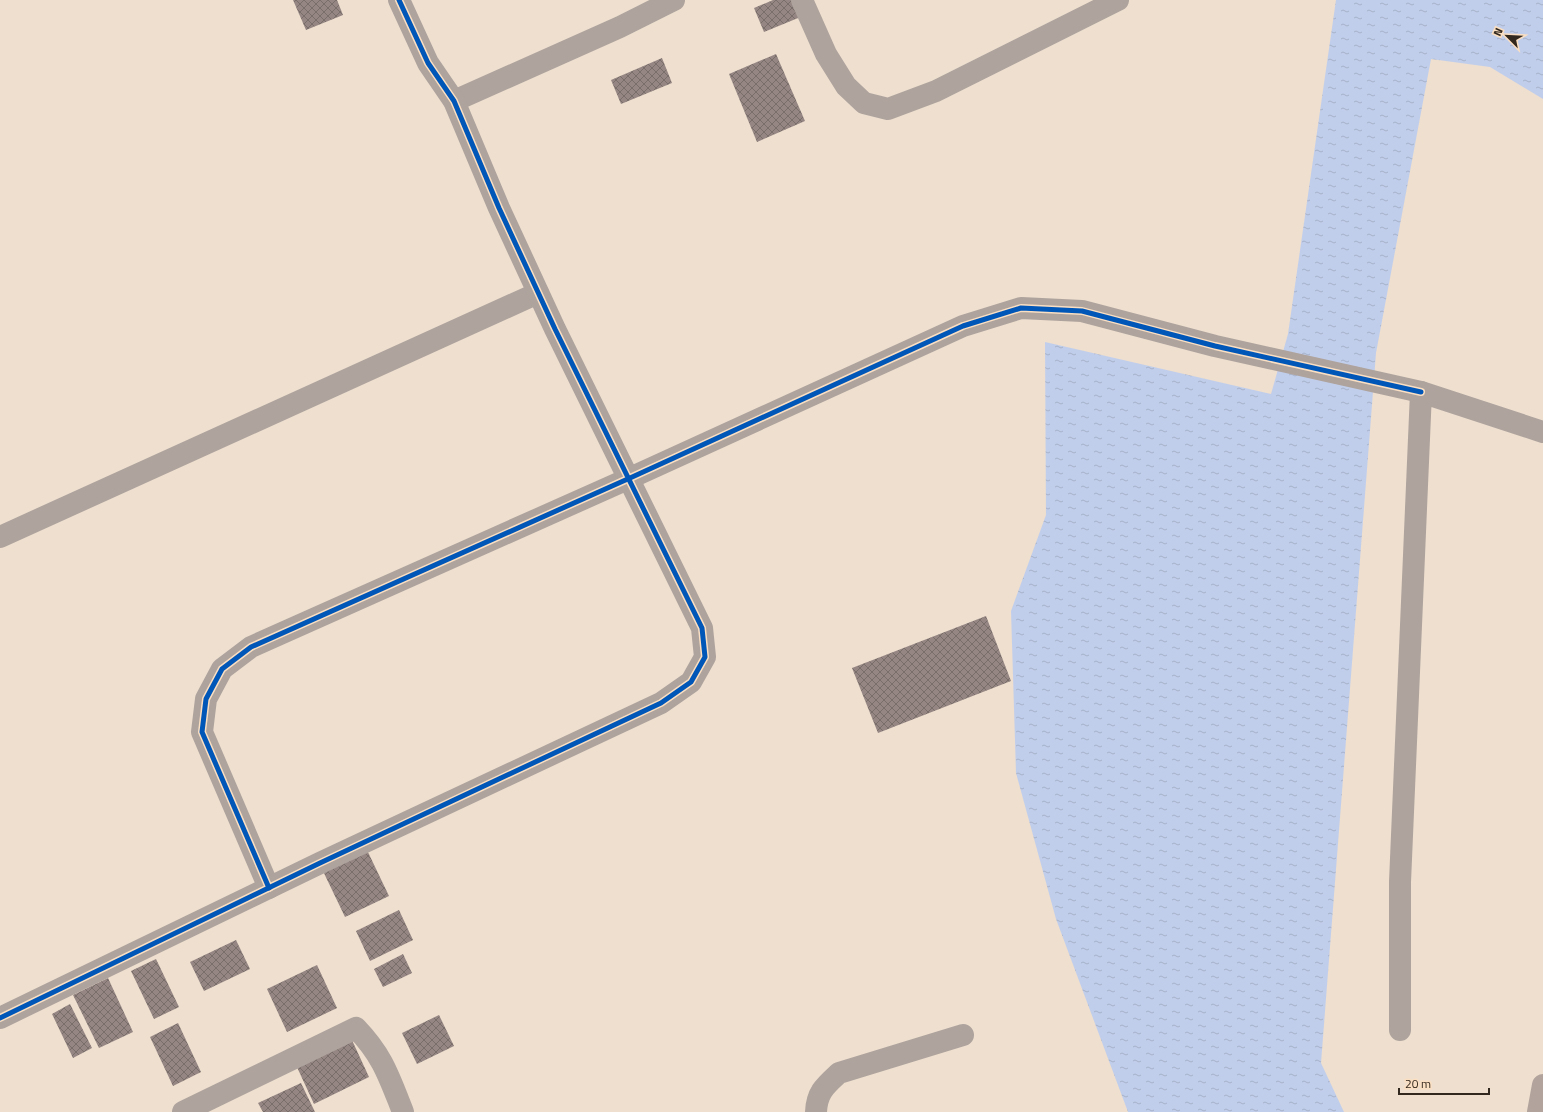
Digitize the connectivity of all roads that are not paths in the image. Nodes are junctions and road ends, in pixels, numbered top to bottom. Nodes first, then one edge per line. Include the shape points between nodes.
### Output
1 (399, 0) edge
2 (674, 0) edge
3 (802, 0) edge
4 (1118, 0) edge
5 (454, 101) junction
6 (538, 293) junction
7 (1421, 392) junction
8 (1543, 432) edge
9 (630, 478) junction
10 (0, 537) edge
11 (268, 888) junction
12 (0, 1018) edge
13 (1400, 1030) dead end
14 (963, 1035) dead end
15 (1543, 1085) edge
16 (183, 1112) edge
17 (404, 1112) edge
18 (816, 1112) edge
19 (1538, 1112) edge

1 - 5 street via 428,63
2 - 5 street via 620,27
3 - 4 street via 826,54 846,86 864,103 888,108 936,91
5 - 6 street
6 - 9 street
6 - 10 street
7 - 8 street
7 - 9 street via 1215,346 1082,311 1021,308 963,326
7 - 13 street via 1400,882
9 - 11 street via 251,647 222,669 206,699 202,732
9 - 11 street via 702,628 705,657 691,682 661,702
11 - 12 street
14 - 18 street via 839,1073 823,1087
15 - 19 main road
16 - 17 street via 356,1028 372,1045 382,1061

